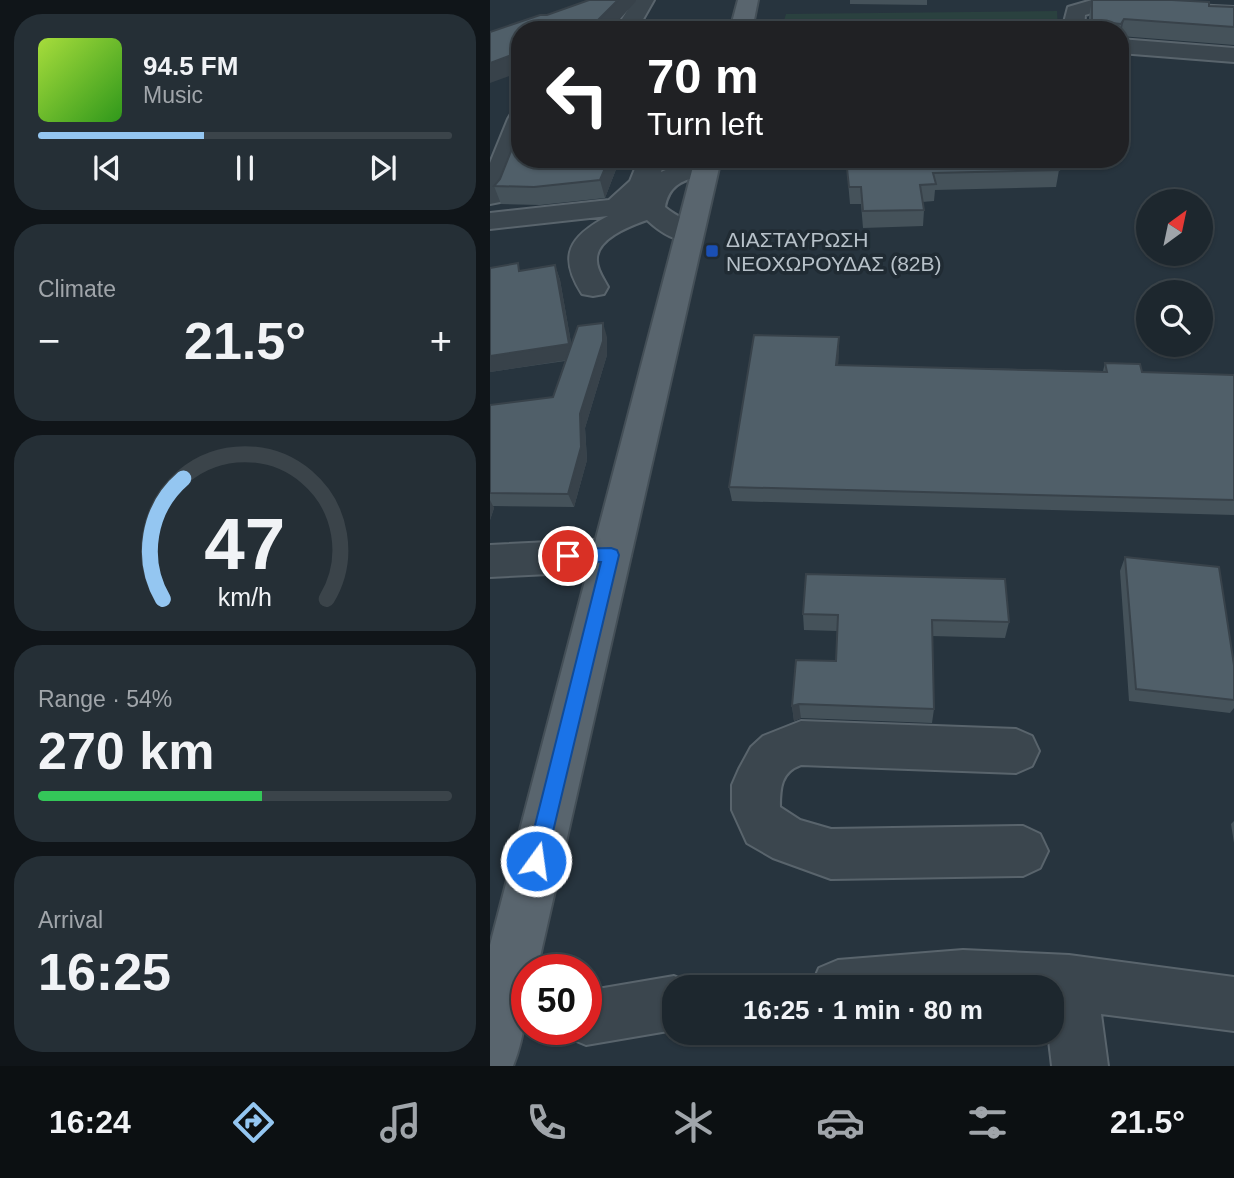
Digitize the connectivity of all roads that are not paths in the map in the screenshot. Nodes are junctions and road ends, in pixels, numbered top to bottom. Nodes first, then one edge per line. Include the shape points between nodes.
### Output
1 (644, 0) edge
2 (748, 0) edge
3 (1234, 13) edge
4 (631, 21) edge
5 (743, 21) edge
6 (1074, 21) edge
7 (1129, 47) edge
8 (1234, 55) edge
9 (511, 122) edge
10 (651, 168) edge
11 (690, 168) edge
12 (706, 168) edge
13 (490, 196) edge
14 (648, 196) junction
15 (490, 221) edge
16 (689, 234) junction
17 (593, 287) dead end
18 (611, 555) junction
19 (490, 561) edge
20 (1016, 751) dead end
21 (1023, 851) dead end
22 (1064, 982) edge
23 (1069, 982) junction
24 (1234, 1004) edge
25 (662, 1005) edge
26 (602, 1015) edge
27 (500, 1037) edge
28 (1080, 1066) edge

1 - 4 street
2 - 5 main road
3 - 6 street via 1101,4 1075,11
7 - 8 street
9 - 13 street
10 - 14 street
11 - 14 street
12 - 16 main road
14 - 15 street via 602,210
14 - 16 street via 668,224
14 - 17 street via 584,250 582,261
16 - 18 main road
18 - 19 street
18 - 27 main road
20 - 21 street via 801,743 779,751 767,763 756,785 756,810 764,826 790,841 831,854
22 - 23 street
23 - 24 street
23 - 28 street
25 - 26 street

